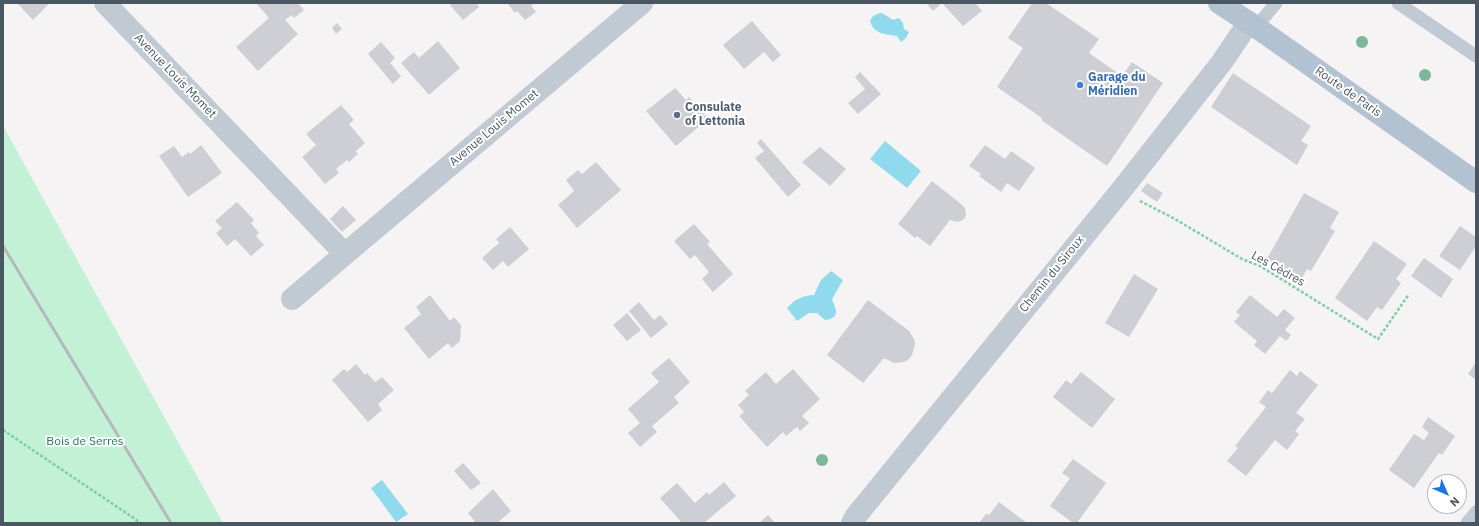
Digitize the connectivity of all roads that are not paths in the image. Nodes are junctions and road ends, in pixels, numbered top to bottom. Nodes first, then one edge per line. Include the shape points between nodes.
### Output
1 (105, 3) edge
2 (642, 3) edge
3 (1219, 3) edge
4 (1276, 3) edge
5 (1398, 3) edge
6 (1253, 25) junction
7 (1476, 56) edge
8 (1476, 182) edge
9 (345, 254) junction
10 (292, 299) dead end
11 (1476, 512) edge
12 (852, 523) edge
13 (1467, 523) edge

1 - 9 street, Avenue Louis Momet
2 - 9 street, Avenue Louis Momet
3 - 6 main road, Route de Paris
4 - 6 lane
5 - 7 lane
6 - 8 main road, Route de Paris
6 - 12 street, Chemin du Siroux
9 - 10 street, Avenue Louis Momet
11 - 13 lane

